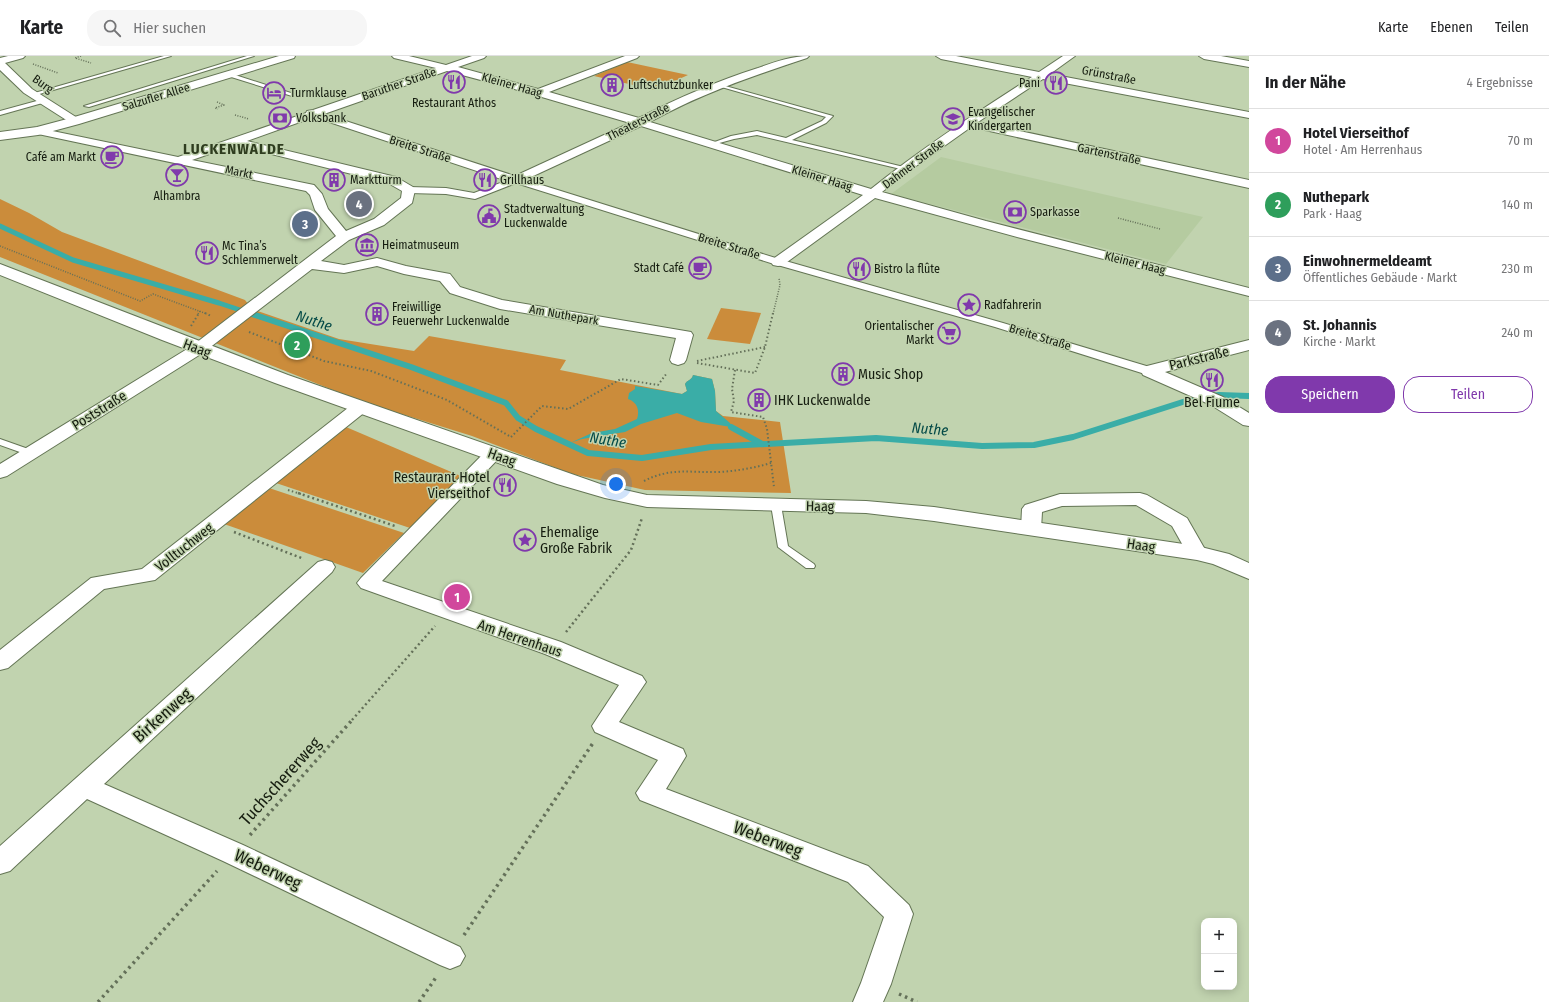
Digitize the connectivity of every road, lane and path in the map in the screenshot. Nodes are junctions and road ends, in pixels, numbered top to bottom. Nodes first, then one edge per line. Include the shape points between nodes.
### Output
1 (169, 56) edge
2 (252, 56) edge
3 (290, 56) edge
4 (300, 56) edge
5 (397, 56) edge
6 (481, 56) edge
7 (634, 56) edge
8 (804, 56) edge
9 (941, 56) edge
10 (1070, 56) edge
11 (1204, 56) edge
12 (18, 57) edge
13 (275, 62) junction
14 (0, 63) edge
15 (1249, 64) edge
16 (448, 67) junction
17 (230, 75) junction
18 (1040, 75) junction
19 (79, 82) junction
20 (720, 85) junction
21 (538, 92) junction
22 (34, 94) junction
23 (294, 95) dead end
24 (44, 101) junction
25 (217, 102) dead end
26 (87, 106) dead end
27 (218, 108) dead end
28 (0, 113) edge
29 (311, 113) junction
30 (235, 115) dead end
31 (1249, 115) edge
32 (249, 120) dead end
33 (75, 121) junction
34 (641, 122) junction
35 (968, 123) junction
36 (38, 131) junction
37 (0, 136) edge
38 (787, 140) junction
39 (234, 141) junction
40 (714, 144) junction
41 (180, 160) junction
42 (905, 168) junction
43 (516, 180) junction
44 (1249, 184) edge
45 (409, 190) junction
46 (874, 194) junction
47 (1118, 218) dead end
48 (1160, 229) dead end
49 (344, 237) junction
50 (0, 246) edge
51 (778, 262) junction
52 (309, 264) junction
53 (0, 269) edge
54 (1249, 292) edge
55 (200, 311) junction
56 (232, 323) junction
57 (188, 330) dead end
58 (1249, 345) edge
59 (765, 347) dead end
60 (198, 349) junction
61 (678, 360) dead end
62 (693, 362) dead end
63 (735, 370) dead end
64 (1149, 371) junction
65 (542, 406) dead end
66 (359, 408) junction
67 (1249, 421) edge
68 (515, 433) dead end
69 (511, 437) dead end
70 (0, 442) edge
71 (31, 453) junction
72 (493, 454) junction
73 (771, 463) junction
74 (0, 472) edge
75 (265, 482) junction
76 (619, 495) junction
77 (647, 501) junction
78 (776, 505) junction
79 (213, 524) junction
80 (1031, 529) junction
81 (416, 533) junction
82 (1197, 553) junction
83 (810, 566) dead end
84 (325, 567) joint
85 (1249, 572) edge
86 (447, 612) junction
87 (553, 648) junction
88 (0, 662) edge
89 (604, 726) junction
90 (84, 786) junction
91 (233, 853) junction
92 (0, 863) edge
93 (450, 956) junction
94 (98, 1002) edge
95 (419, 1002) edge
96 (868, 1002) edge

1 - 19 lane
2 - 26 lane
3 - 13 main road, Salzufler Allee
4 - 13 main road, Salzufler Allee
5 - 16 street, Kleiner Haag
6 - 16 street, Baruther Straße
7 - 21 street
8 - 20 street, Theaterstraße
9 - 18 street, Grünstraße
10 - 18 street, Dahmer Straße
11 - 15 street
12 - 14 street
12 - 19 path
13 - 17 main road, Salzufler Allee
14 - 22 street, Burg
16 - 21 street, Kleiner Haag
16 - 29 street, Baruther Straße
17 - 23 lane
17 - 33 main road, Salzufler Allee
18 - 31 street, Grünstraße
18 - 35 street, Dahmer Straße
19 - 22 lane
20 - 34 street, Theaterstraße via 676,103
20 - 38 lane via 830,116 824,122
21 - 34 street, Kleiner Haag
22 - 24 street, Burg
24 - 28 lane
24 - 33 street, Burg
25 - 27 path via 224,105 215,108
29 - 39 street, Baruther Straße
29 - 43 street, Breite Straße
30 - 32 path
33 - 36 main road, Salzufler Allee
34 - 40 street, Kleiner Haag
34 - 43 street, Theaterstraße
35 - 42 street, Dahmer Straße
35 - 44 street, Gartenstraße
36 - 37 main road, Salzufler Allee
36 - 41 street, Markt
38 - 40 lane via 756,132
38 - 42 lane
39 - 41 street, Baruther Straße
39 - 45 street via 392,180
40 - 46 street, Kleiner Haag
41 - 49 street, Markt via 310,188 316,194 322,210
42 - 46 street, Dahmer Straße
43 - 45 street, Theaterstraße via 476,196 446,191
43 - 51 street, Breite Straße
45 - 49 street via 407,200 379,222
46 - 51 street, Dahmer Straße
46 - 54 street, Kleiner Haag
47 - 48 path
49 - 52 street
50 - 55 path via 140,301 153,294
51 - 64 street, Breite Straße
52 - 56 street
52 - 61 street, Am Nuthepark via 344,269 377,262 445,277 455,290 500,304 685,335
53 - 60 main road, Haag
55 - 56 path
55 - 57 path
56 - 60 street
56 - 69 path via 324,361 371,371 447,400
58 - 64 street, Parkstraße
59 - 62 path
60 - 66 main road, Haag
60 - 71 street, Poststraße
63 - 73 path via 732,389 734,402 731,412 763,417
64 - 67 street via 1191,389
65 - 68 path
66 - 72 main road, Haag
66 - 75 street, Volltuchweg
70 - 71 lane
71 - 74 street, Poststraße
72 - 76 main road, Haag via 581,486
72 - 81 street, Am Herrenhaus
73 - 76 path via 720,472 669,471 647,479
73 - 78 path
75 - 79 street, Volltuchweg
75 - 81 path
76 - 77 main road, Haag
77 - 78 main road, Haag
77 - 87 path via 631,550
78 - 80 main road, Haag via 866,507 934,514
78 - 83 lane via 783,547
79 - 84 path
79 - 88 street, Volltuchweg via 148,575 98,583
80 - 82 main road, Haag
80 - 82 street via 1032,509 1060,500 1140,499 1180,522
81 - 86 street, Am Herrenhaus via 368,583
82 - 85 main road, Haag via 1222,559
84 - 90 street, Birkenweg
86 - 87 street, Am Herrenhaus
86 - 91 path, Tuchschererweg
87 - 89 street, Am Herrenhaus via 634,682
89 - 93 path
89 - 96 street, Weberweg via 674,756 649,793 858,874 899,914
90 - 91 street, Weberweg
90 - 92 street, Birkenweg
91 - 93 street, Weberweg
91 - 94 path, Tuchschererweg
93 - 95 path

